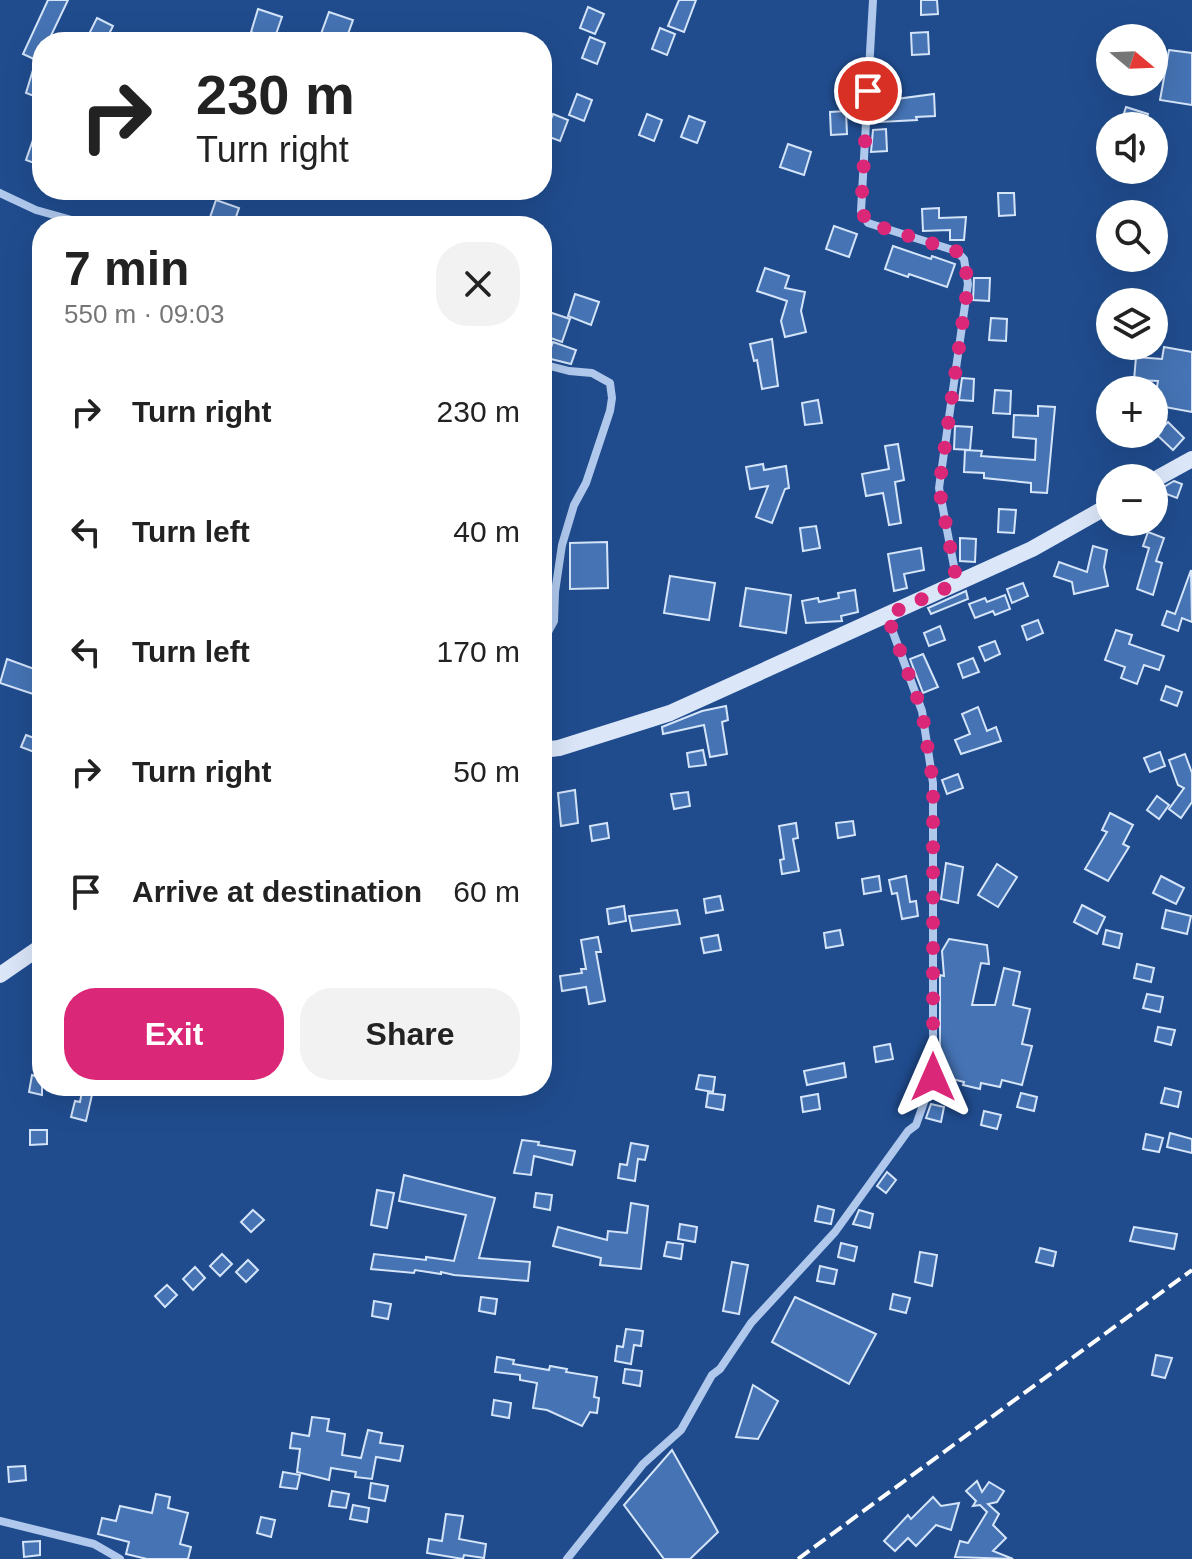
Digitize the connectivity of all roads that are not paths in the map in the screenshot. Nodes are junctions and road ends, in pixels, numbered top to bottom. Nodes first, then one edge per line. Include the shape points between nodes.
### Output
1 (873, 0) edge
2 (0, 193) edge
3 (57, 216) edge
4 (552, 367) edge
5 (1192, 459) edge
6 (1168, 472) edge
7 (1096, 513) edge
8 (957, 583) junction
9 (887, 615) junction
10 (552, 625) edge
11 (552, 749) edge
12 (32, 953) edge
13 (0, 975) edge
14 (0, 1521) edge
15 (120, 1559) edge
16 (567, 1559) edge

1 - 8 street via 861,211 868,223 956,251 964,259 968,284 939,488
2 - 3 street
4 - 10 street via 592,373 610,383 612,398 566,532
5 - 6 main road
7 - 8 main road
8 - 9 main road
9 - 11 main road via 670,713
9 - 16 street via 922,711 933,783 933,1077 916,1125 835,1232 751,1323 712,1375 681,1430 643,1464
12 - 13 main road
14 - 15 street via 94,1544

